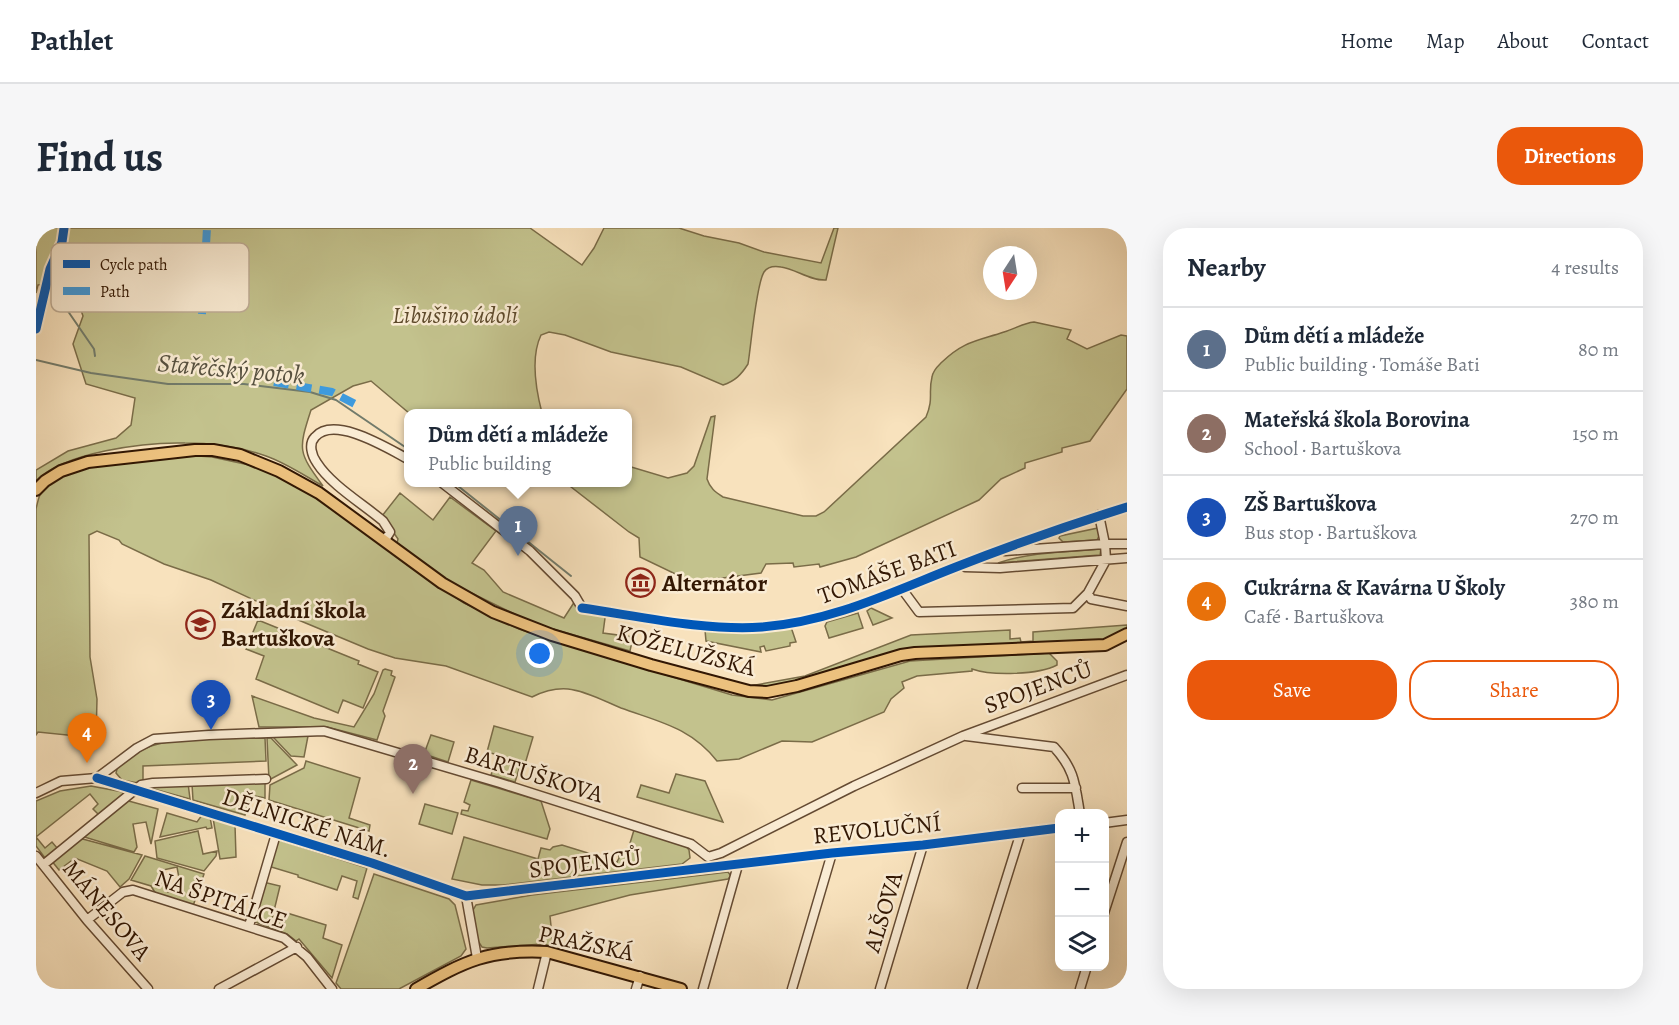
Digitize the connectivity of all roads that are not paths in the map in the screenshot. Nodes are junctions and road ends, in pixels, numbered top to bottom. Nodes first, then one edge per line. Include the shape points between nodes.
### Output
1 (404, 457) edge
2 (446, 487) edge
3 (36, 490) edge
4 (1127, 507) edge
5 (1100, 515) junction
6 (385, 540) junction
7 (1106, 544) junction
8 (1127, 544) edge
9 (999, 551) junction
10 (1127, 558) edge
11 (1106, 560) junction
12 (958, 566) junction
13 (902, 589) junction
14 (1088, 593) junction
15 (1127, 606) edge
16 (1127, 634) edge
17 (1127, 675) edge
18 (963, 736) junction
19 (97, 778) junction
20 (266, 779) dead end
21 (136, 788) junction
22 (1022, 788) dead end
23 (1076, 788) junction
24 (36, 793) edge
25 (1079, 809) edge
26 (1127, 820) edge
27 (1109, 822) edge
28 (1055, 828) edge
29 (1021, 832) junction
30 (276, 834) junction
31 (1127, 842) edge
32 (923, 845) junction
33 (832, 853) junction
34 (36, 856) edge
35 (708, 857) junction
36 (43, 865) junction
37 (738, 865) junction
38 (709, 868) junction
39 (466, 896) junction
40 (1109, 898) edge
41 (87, 920) junction
42 (249, 926) junction
43 (297, 947) junction
44 (547, 952) junction
45 (477, 958) junction
46 (1085, 971) edge
47 (640, 976) junction
48 (148, 989) edge
49 (219, 989) edge
50 (332, 989) edge
51 (416, 989) edge
52 (538, 989) edge
53 (636, 989) edge
54 (681, 989) edge
55 (703, 989) edge
56 (792, 989) edge
57 (880, 989) edge
58 (972, 989) edge
59 (1080, 989) edge

1 - 6 street via 332,428 320,433 311,446 314,460 323,472 383,521 390,532
2 - 13 street, TOMÁŠE BATI via 530,551 582,608 707,626 761,627 828,616
3 - 6 main road, KOŽELUŽSKÁ via 61,471 88,462 185,450 227,452 253,459 300,481
4 - 5 street, TOMÁŠE BATI
5 - 7 street
5 - 9 street, TOMÁŠE BATI
6 - 16 main road, KOŽELUŽSKÁ via 454,591 507,619 748,691 797,686 908,654 1105,645
7 - 8 street, TOMÁŠE BATI
7 - 9 street, TOMÁŠE BATI
7 - 11 street
9 - 12 street, TOMÁŠE BATI
10 - 11 street
11 - 12 street via 1000,568
11 - 14 street
12 - 13 street, TOMÁŠE BATI
13 - 14 street via 919,612 1073,608
14 - 15 street via 1091,598
17 - 18 street, SPOJENCŮ
18 - 23 street, SPOJENCŮ via 1054,747 1067,764
18 - 35 street, SPOJENCŮ
19 - 21 street, DĚLNICKÉ NÁM.
19 - 24 street via 61,781
19 - 35 street, BARTUŠKOVA via 154,739 324,730 692,844
20 - 21 street via 153,783
21 - 30 street, DĚLNICKÉ NÁM.
21 - 36 street
22 - 23 street
23 - 25 street, SPOJENCŮ
26 - 27 street
28 - 29 street, REVOLUČNÍ
29 - 32 street, REVOLUČNÍ
29 - 58 street
30 - 39 street, DĚLNICKÉ NÁM.
30 - 42 street, DĚLNICKÉ NÁM.
31 - 40 street
32 - 33 street, REVOLUČNÍ
32 - 57 street, ALŠOVA
33 - 37 street, REVOLUČNÍ
33 - 56 street
34 - 36 street, MÁNESOVA
35 - 38 street
36 - 41 street, MÁNESOVA
37 - 38 street, REVOLUČNÍ
37 - 55 street
38 - 39 street, SPOJENCŮ
39 - 45 street
41 - 42 street, NA ŠPITÁLCE via 123,891 133,890
41 - 48 street, MÁNESOVA
42 - 43 street, NA ŠPITÁLCE via 284,938
43 - 49 street
43 - 50 street, NA ŠPITÁLCE
44 - 45 main road, PRAŽSKÁ via 512,951
44 - 47 main road, PRAŽSKÁ
44 - 52 street
45 - 51 main road, PRAŽSKÁ
46 - 59 street
47 - 53 street
47 - 54 main road, PRAŽSKÁ

